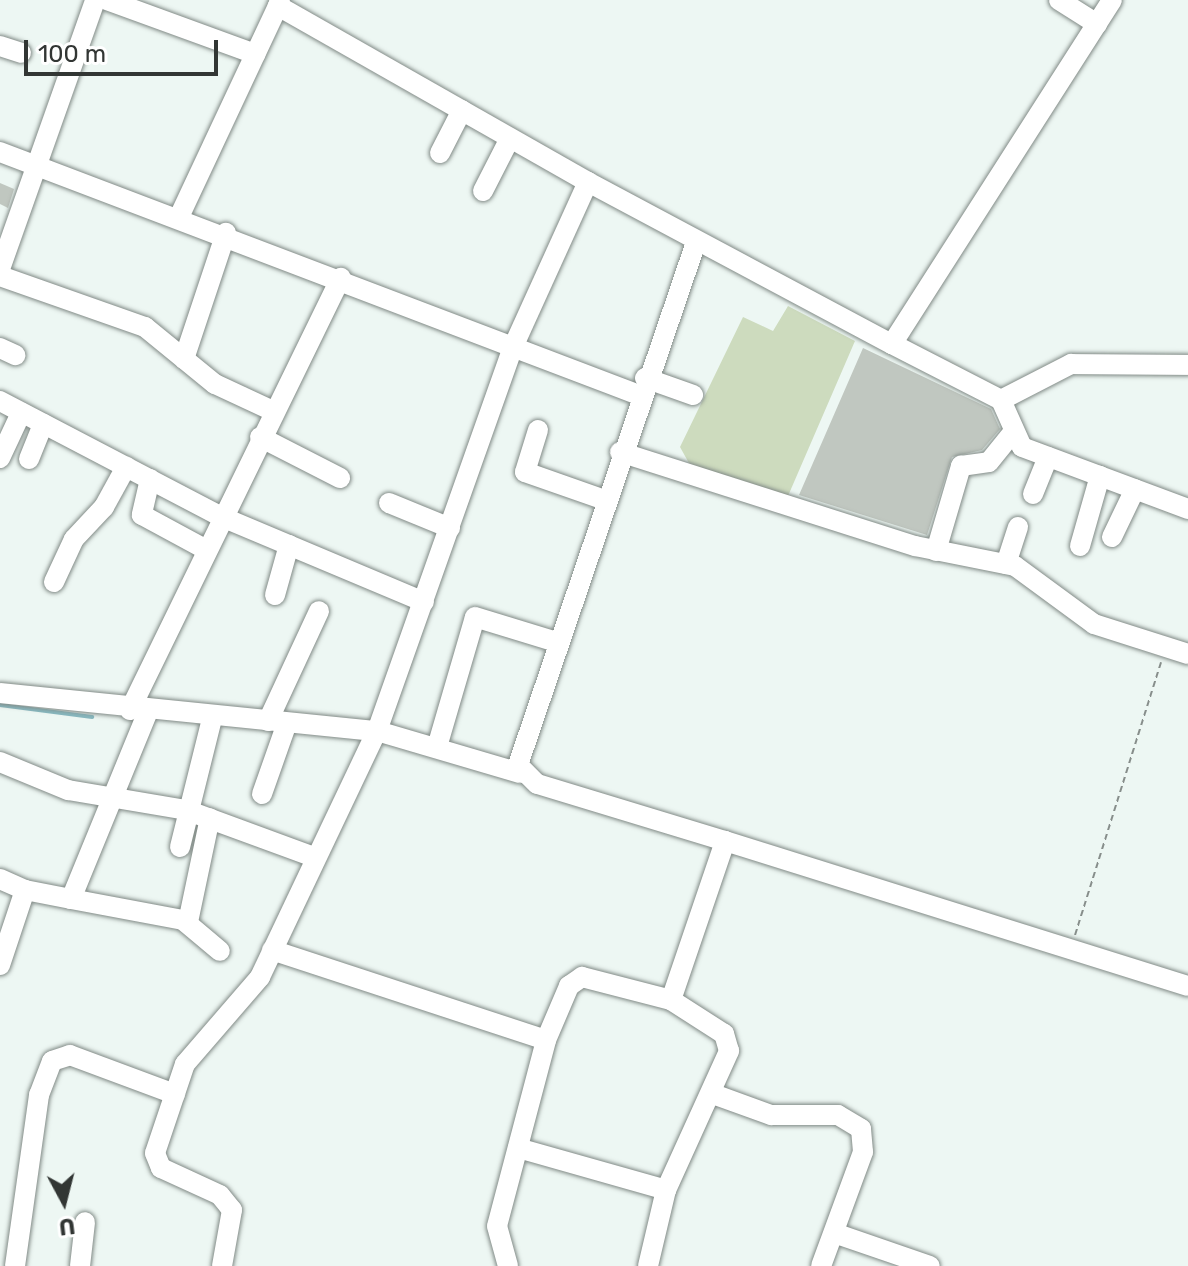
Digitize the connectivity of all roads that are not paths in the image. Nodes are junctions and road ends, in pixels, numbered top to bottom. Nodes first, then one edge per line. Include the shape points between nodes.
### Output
1 (95, 0) edge
2 (107, 0) edge
3 (1059, 0) edge
4 (1112, 0) edge
5 (279, 3) edge
6 (1097, 24) junction
7 (0, 46) edge
8 (21, 53) dead end
9 (255, 54) junction
10 (462, 110) junction
11 (510, 138) junction
12 (0, 152) edge
13 (440, 153) dead end
14 (40, 165) junction
15 (588, 182) junction
16 (483, 191) dead end
17 (180, 215) junction
18 (226, 233) junction
19 (696, 242) junction
20 (0, 269) edge
21 (0, 276) edge
22 (341, 278) junction
23 (892, 344) junction
24 (514, 345) junction
25 (184, 359) junction
26 (1188, 365) edge
27 (642, 386) junction
28 (693, 395) dead end
29 (1001, 400) junction
30 (0, 401) edge
31 (273, 411) junction
32 (21, 413) junction
33 (43, 424) junction
34 (538, 430) dead end
35 (1011, 435) junction
36 (260, 437) junction
37 (620, 452) junction
38 (1048, 457) junction
39 (0, 458) edge
40 (29, 459) dead end
41 (126, 467) junction
42 (1100, 476) junction
43 (340, 478) dead end
44 (150, 479) junction
45 (1135, 489) junction
46 (1033, 494) dead end
47 (605, 500) junction
48 (389, 503) dead end
49 (1188, 509) edge
50 (222, 517) junction
51 (1018, 527) dead end
52 (450, 528) junction
53 (1112, 537) dead end
54 (289, 545) junction
55 (1080, 546) dead end
56 (205, 549) junction
57 (936, 551) junction
58 (1006, 564) junction
59 (54, 582) dead end
60 (275, 595) dead end
61 (424, 602) junction
62 (319, 611) dead end
63 (557, 642) junction
64 (1188, 654) edge
65 (0, 693) edge
66 (139, 711) junction
67 (212, 719) junction
68 (278, 722) junction
69 (377, 731) junction
70 (437, 747) junction
71 (0, 762) edge
72 (520, 773) junction
73 (262, 794) dead end
74 (110, 802) junction
75 (186, 810) junction
76 (210, 818) junction
77 (725, 841) junction
78 (180, 847) dead end
79 (314, 857) junction
80 (0, 879) edge
81 (25, 890) junction
82 (71, 899) junction
83 (188, 922) junction
84 (6, 925) edge
85 (272, 950) junction
86 (220, 951) dead end
87 (0, 965) edge
88 (1188, 986) edge
89 (671, 1000) junction
90 (546, 1040) junction
91 (175, 1094) junction
92 (713, 1094) junction
93 (518, 1148) junction
94 (666, 1190) junction
95 (85, 1222) dead end
96 (837, 1234) junction
97 (15, 1266) edge
98 (80, 1266) edge
99 (222, 1266) edge
100 (508, 1266) edge
101 (648, 1266) edge
102 (821, 1266) edge
103 (930, 1266) edge

1 - 14 street
2 - 9 street
3 - 6 street
4 - 6 street
5 - 9 street
5 - 10 street
6 - 23 street
7 - 8 street
9 - 17 street
10 - 11 street
10 - 13 street
11 - 15 street
11 - 16 street
12 - 14 street
14 - 17 street
14 - 20 street
15 - 19 street
15 - 24 street
17 - 18 street
18 - 22 street
18 - 25 street
19 - 23 street
19 - 27 street
21 - 25 street via 145,327
22 - 24 street
22 - 31 street
23 - 29 street
24 - 27 street
24 - 52 street
25 - 31 street via 227,391
26 - 29 street via 1071,364
27 - 28 street
27 - 37 street
29 - 35 street
30 - 32 street
31 - 36 street
32 - 33 street
32 - 39 street
33 - 40 street
33 - 41 street
34 - 47 street via 525,472
35 - 38 street
35 - 57 street via 989,462 961,466
36 - 43 street
36 - 50 street
37 - 47 street
37 - 57 street
38 - 42 street
38 - 46 street
41 - 44 street
41 - 59 street via 104,507 74,539
42 - 45 street
42 - 55 street
44 - 50 street
44 - 56 street via 142,515
45 - 49 street
45 - 53 street
47 - 63 street
48 - 52 street
50 - 54 street
50 - 56 street
51 - 58 street
52 - 61 street
54 - 60 street
54 - 61 street
56 - 66 street
57 - 58 street
58 - 64 street via 1035,576 1094,624
61 - 69 street
62 - 68 street
63 - 70 street via 475,617
63 - 72 street
65 - 66 street
66 - 67 street
66 - 74 street
67 - 68 street
67 - 75 street
68 - 69 street
68 - 73 street
69 - 70 street
69 - 79 street
70 - 72 street
71 - 74 street
72 - 77 street
74 - 75 street
74 - 82 street
75 - 76 street
75 - 78 street
76 - 79 street
76 - 83 street
77 - 88 street
77 - 89 street
79 - 85 street
80 - 81 street
81 - 82 street
81 - 84 street
82 - 83 street
83 - 86 street
84 - 87 street
85 - 90 street
85 - 91 street via 252,987 185,1064
89 - 90 street via 575,979
89 - 92 street via 728,1042
90 - 93 street
91 - 97 street via 70,1055 52,1061 39,1095
91 - 99 street via 156,1161 232,1210
92 - 94 street
92 - 96 street via 771,1115 838,1115 861,1129 863,1152
93 - 94 street
93 - 100 street via 497,1232
94 - 101 street
95 - 98 street
96 - 102 street
96 - 103 street

